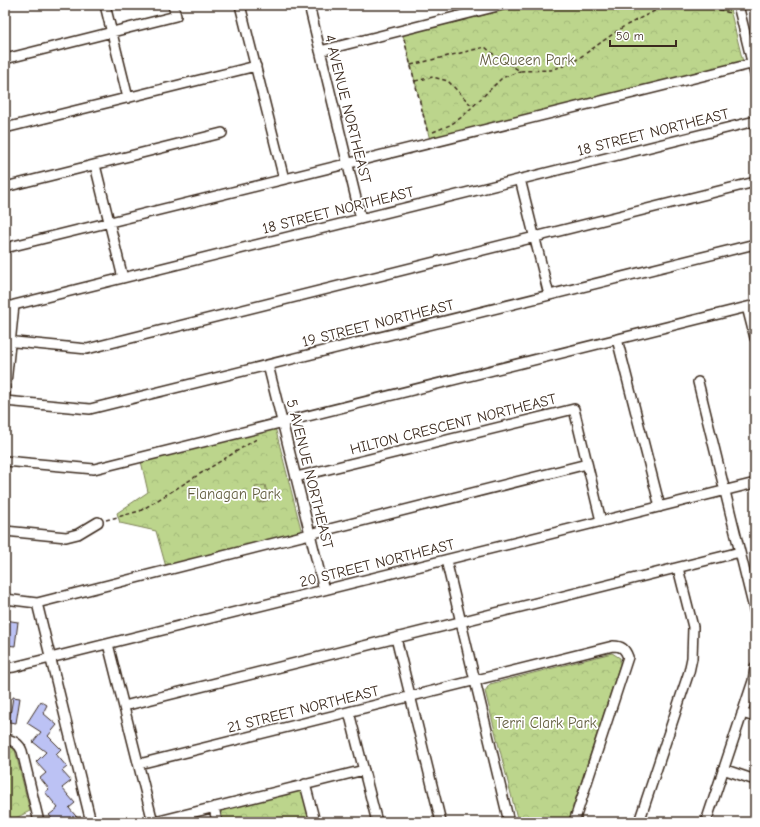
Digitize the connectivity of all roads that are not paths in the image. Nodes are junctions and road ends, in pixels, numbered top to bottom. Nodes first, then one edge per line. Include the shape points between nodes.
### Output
1 (105, 5) edge
2 (173, 5) edge
3 (240, 5) edge
4 (309, 5) edge
5 (502, 5) edge
6 (738, 5) edge
7 (112, 32) junction
8 (320, 51) junction
9 (5, 59) edge
10 (754, 63) edge
11 (256, 66) junction
12 (755, 74) edge
13 (128, 98) junction
14 (755, 121) edge
15 (5, 128) edge
16 (222, 133) dead end
17 (348, 164) junction
18 (95, 165) junction
19 (284, 179) junction
20 (520, 180) junction
21 (755, 182) edge
22 (5, 187) edge
23 (361, 219) junction
24 (109, 223) junction
25 (534, 237) junction
26 (755, 244) edge
27 (5, 248) edge
28 (123, 278) junction
29 (549, 295) junction
30 (751, 306) edge
31 (755, 338) edge
32 (618, 339) junction
33 (8, 342) edge
34 (268, 365) junction
35 (698, 382) dead end
36 (5, 393) edge
37 (5, 401) edge
38 (282, 422) junction
39 (5, 461) edge
40 (587, 464) junction
41 (296, 477) junction
42 (755, 483) edge
43 (725, 491) junction
44 (660, 507) junction
45 (601, 521) junction
46 (98, 522) road end
47 (5, 531) edge
48 (310, 533) junction
49 (740, 552) junction
50 (446, 560) junction
51 (678, 568) junction
52 (324, 590) junction
53 (5, 599) edge
54 (36, 602) junction
55 (755, 613) edge
56 (461, 622) junction
57 (396, 638) junction
58 (108, 644) junction
59 (51, 658) junction
60 (755, 667) edge
61 (5, 668) edge
62 (475, 681) junction
63 (411, 697) junction
64 (124, 706) junction
65 (350, 712) junction
66 (742, 713) junction
67 (755, 717) edge
68 (5, 739) edge
69 (139, 764) junction
70 (723, 769) junction
71 (364, 770) junction
72 (755, 780) edge
73 (306, 784) junction
74 (214, 807) junction
75 (39, 822) edge
76 (91, 822) edge
77 (154, 822) edge
78 (217, 822) edge
79 (315, 822) edge
80 (377, 822) edge
81 (441, 822) edge
82 (509, 822) edge
83 (574, 822) edge
84 (639, 822) edge
85 (706, 822) edge

1 - 7 street
2 - 7 street via 176,16
3 - 11 street
4 - 8 street, 4 AVENUE NORTHEAST
5 - 8 street
6 - 10 street
7 - 9 street
7 - 13 street
8 - 17 street, 4 AVENUE NORTHEAST
10 - 12 street
10 - 17 street
11 - 13 street
11 - 19 street
13 - 15 street
14 - 20 street, 18 STREET NORTHEAST
16 - 18 street
17 - 19 street
17 - 23 street, 4 AVENUE NORTHEAST
18 - 22 street
18 - 24 street
19 - 24 street
20 - 23 street, 18 STREET NORTHEAST
20 - 25 street
21 - 25 street
23 - 28 street, 18 STREET NORTHEAST
24 - 27 street
24 - 28 street
25 - 29 street
25 - 33 street via 87,349
26 - 29 street, 19 STREET NORTHEAST
28 - 33 street, 18 STREET NORTHEAST via 14,305
29 - 34 street, 19 STREET NORTHEAST
30 - 31 street
30 - 32 street
32 - 38 street
32 - 44 street
33 - 36 street, 18 STREET NORTHEAST
34 - 37 street, 19 STREET NORTHEAST via 90,409
34 - 38 street, 5 AVENUE NORTHEAST
35 - 43 street
38 - 39 street via 94,469
38 - 41 street, 5 AVENUE NORTHEAST
40 - 41 street, HILTON CRESCENT NORTHEAST via 574,409
40 - 45 street, HILTON CRESCENT NORTHEAST
40 - 48 street
41 - 48 street, 5 AVENUE NORTHEAST
42 - 43 street, 20 STREET NORTHEAST
43 - 44 street, 20 STREET NORTHEAST
43 - 49 street
44 - 45 street, 20 STREET NORTHEAST
45 - 50 street, 20 STREET NORTHEAST
46 - 47 street via 78,534 66,537
48 - 52 street, 5 AVENUE NORTHEAST
48 - 54 street
49 - 51 street
49 - 55 street
50 - 52 street, 20 STREET NORTHEAST
50 - 56 street
51 - 56 street
51 - 84 street via 693,627 692,658
52 - 58 street, 20 STREET NORTHEAST
53 - 54 street
54 - 59 street
56 - 57 street
56 - 62 street
57 - 63 street
57 - 64 street
58 - 59 street, 20 STREET NORTHEAST
58 - 64 street
59 - 61 street, 20 STREET NORTHEAST
59 - 76 street
60 - 66 street
62 - 63 street, 21 STREET NORTHEAST
62 - 82 street
62 - 83 street, 21 STREET NORTHEAST via 613,646 620,646 626,650 628,657 625,667
63 - 65 street, 21 STREET NORTHEAST
63 - 81 street
64 - 69 street
65 - 69 street, 21 STREET NORTHEAST
65 - 71 street
66 - 67 street
66 - 70 street
68 - 75 street via 20,746
69 - 77 street
70 - 72 street
70 - 85 street
71 - 73 street
71 - 80 street
73 - 74 street
73 - 79 street
74 - 77 street
74 - 78 street

